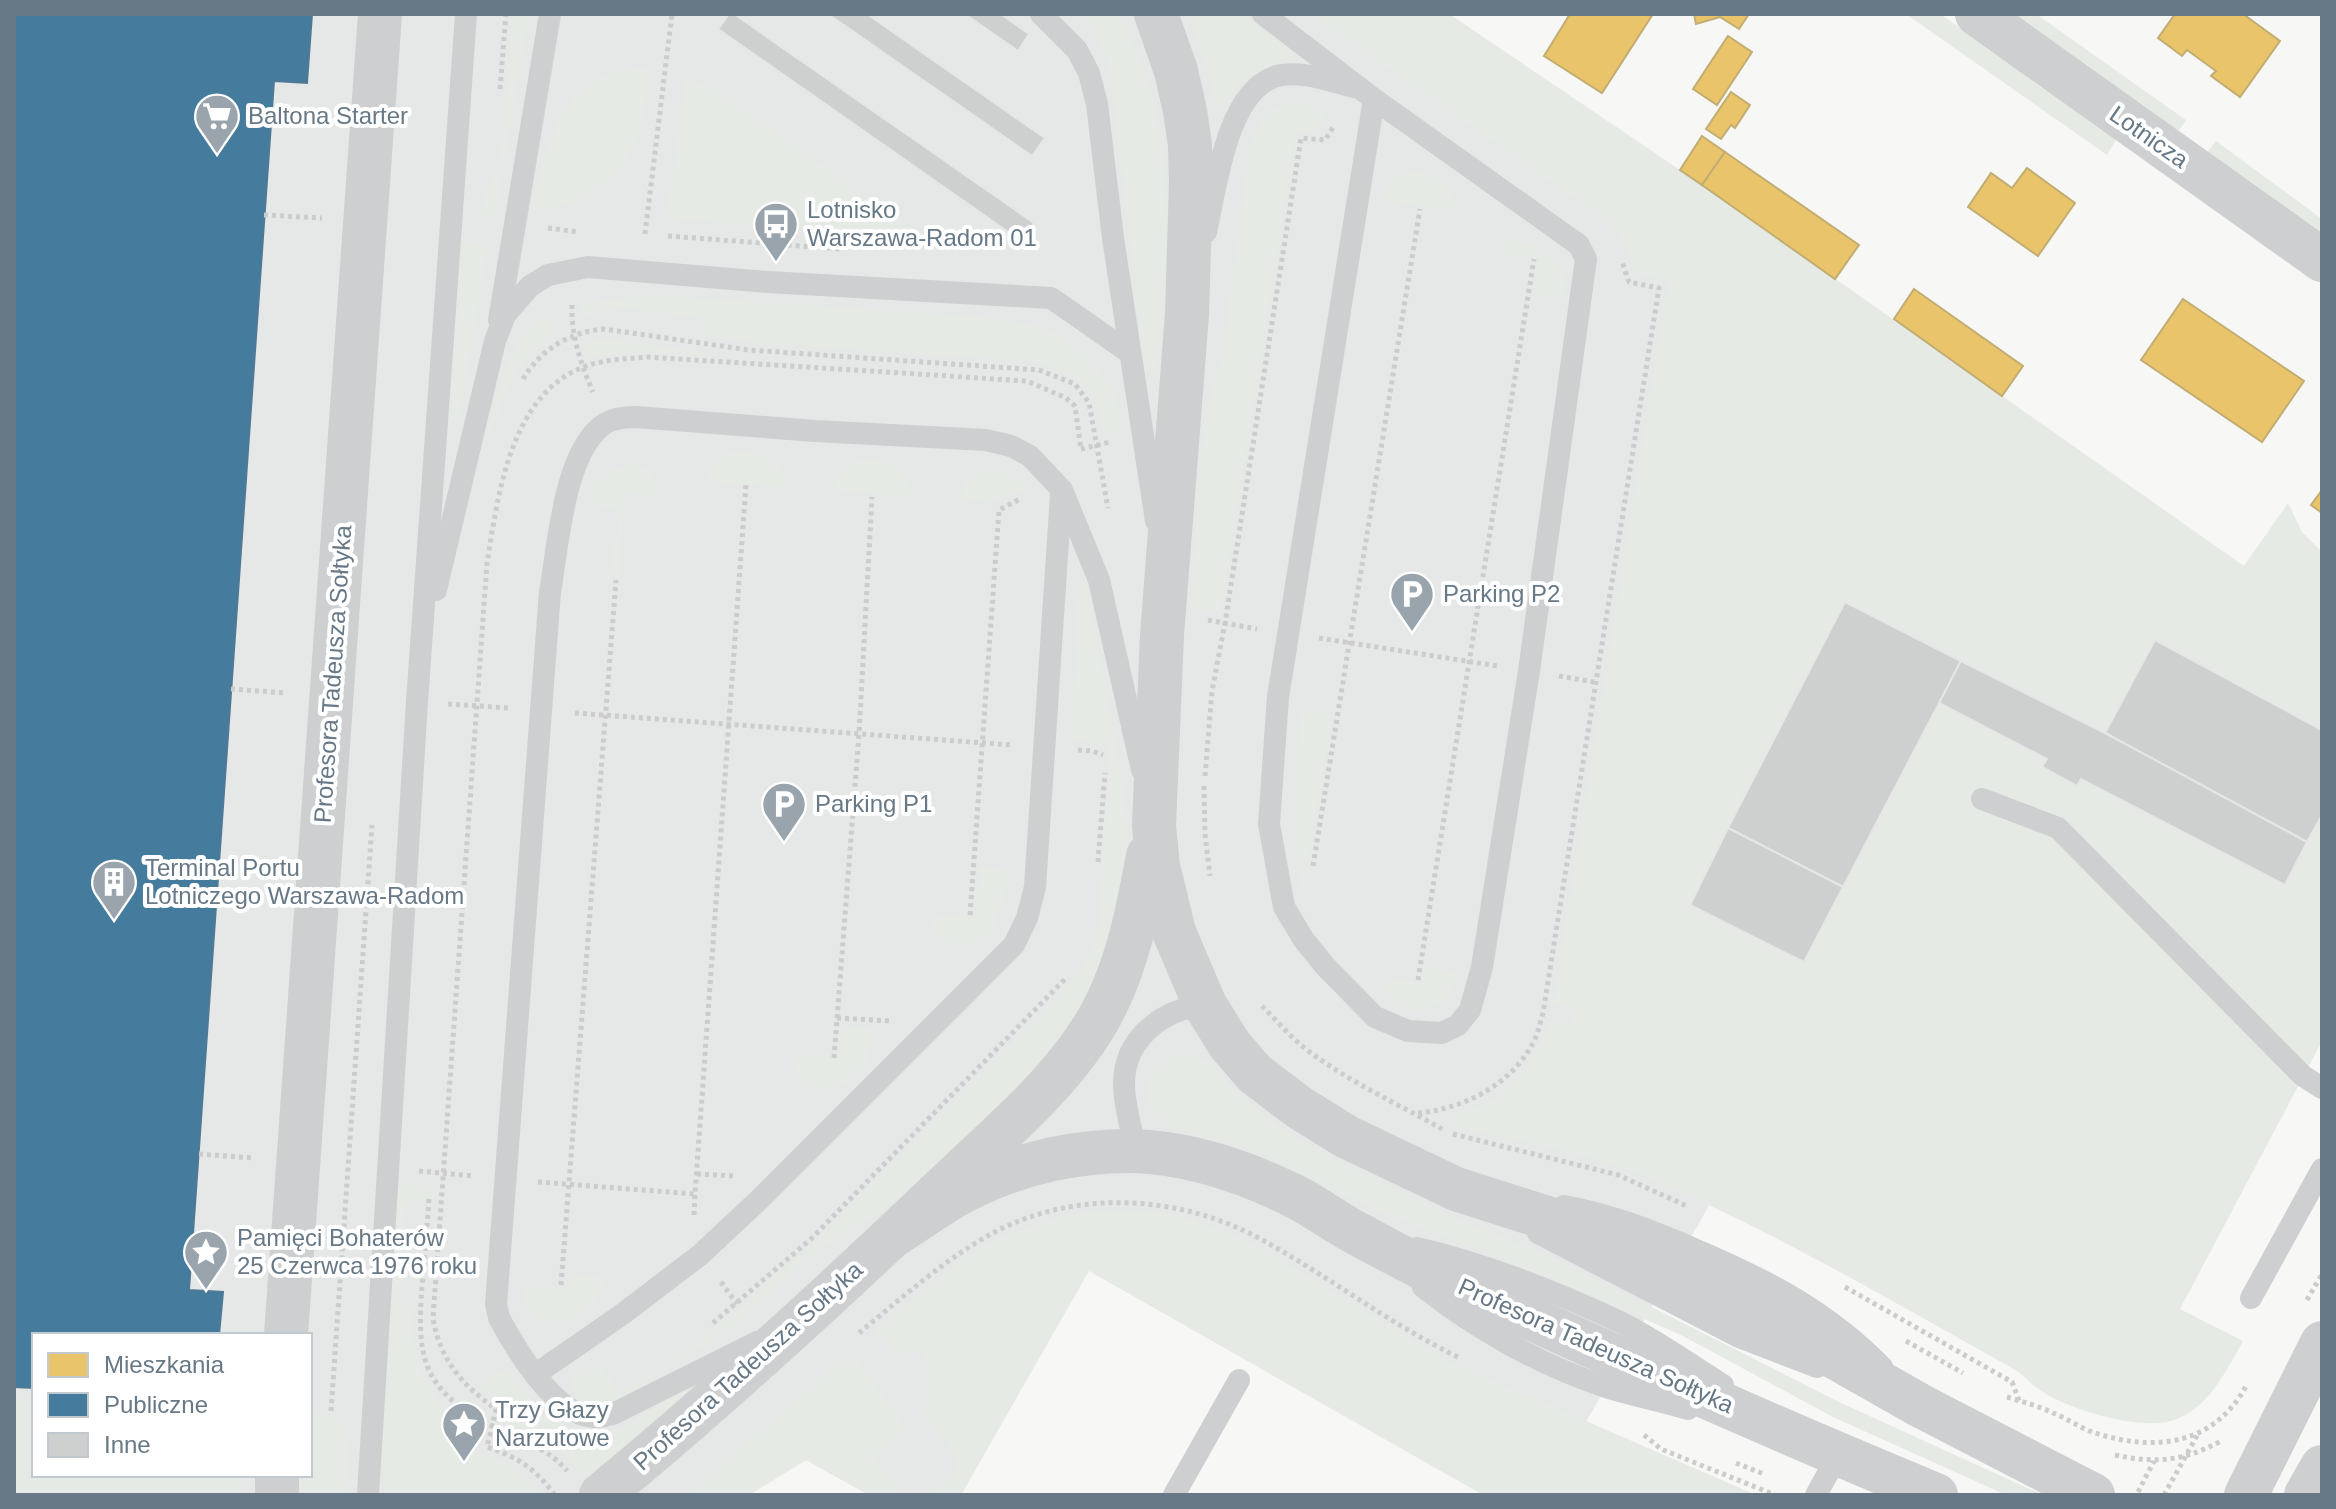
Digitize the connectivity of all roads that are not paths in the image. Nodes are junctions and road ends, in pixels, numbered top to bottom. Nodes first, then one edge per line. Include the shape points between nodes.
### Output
1 (380, 14) edge
2 (466, 14) edge
3 (550, 14) edge
4 (1041, 14) edge
5 (1156, 14) edge
6 (1263, 14) edge
7 (1977, 14) edge
8 (1366, 94) junction
9 (2322, 260) edge
10 (1187, 314) junction
11 (495, 341) junction
12 (1130, 353) junction
13 (1058, 486) junction
14 (1165, 584) junction
15 (420, 654) junction
16 (1982, 799) dead end
17 (1154, 826) junction
18 (1205, 1005) junction
19 (2322, 1088) edge
20 (1136, 1151) junction
21 (2322, 1169) edge
22 (894, 1235) junction
23 (2251, 1298) dead end
24 (802, 1319) junction
25 (286, 1333) edge
26 (2322, 1343) edge
27 (536, 1374) junction
28 (1239, 1380) dead end
29 (2322, 1467) edge
30 (1824, 1480) edge
31 (586, 1485) edge
32 (2247, 1485) edge
33 (368, 1495) edge
34 (1174, 1495) edge
35 (1936, 1495) edge
36 (2093, 1495) edge
37 (2306, 1495) edge

1 - 25 street, Profesora Tadeusza Sołtyka
2 - 15 lane
3 - 11 lane
4 - 12 lane via 1077,50 1092,84
5 - 10 street via 1176,71 1190,145
6 - 8 lane
7 - 9 street, Lotnicza
8 - 8 lane via 1579,245 1586,259 1482,967 1470,1010 1442,1033 1408,1031 1375,1017 1325,966 1284,907 1269,824 1278,697
8 - 10 lane via 1312,77 1283,76 1273,77 1243,101 1233,121
10 - 14 street
11 - 12 lane via 505,315 530,286 548,275 588,267 1051,298
11 - 15 lane
12 - 14 lane
13 - 17 lane via 1094,562
13 - 27 lane via 1035,887 1014,945 700,1255
13 - 27 lane via 1030,456 986,440 636,417 607,422 584,446 570,485 550,592 496,1304 508,1334
14 - 17 street
15 - 33 lane
16 - 19 lane via 2058,828 2303,1076
17 - 18 street via 1165,902
17 - 22 street, Profesora Tadeusza Sołtyka via 1117,983 1099,1019 1026,1107
18 - 20 lane via 1160,1017 1129,1057 1124,1083
18 - 36 street via 1255,1074 1347,1137 1456,1189 1575,1227 1695,1281
20 - 22 street, Profesora Tadeusza Sołtyka via 1073,1155 1016,1170 975,1185
20 - 30 street, Profesora Tadeusza Sołtyka via 1209,1163 1297,1198
21 - 23 lane
22 - 24 street, Profesora Tadeusza Sołtyka
24 - 27 lane via 613,1414 573,1412
24 - 31 street, Profesora Tadeusza Sołtyka via 689,1423
26 - 32 street
28 - 34 lane
29 - 37 street
30 - 35 street, Profesora Tadeusza Sołtyka

